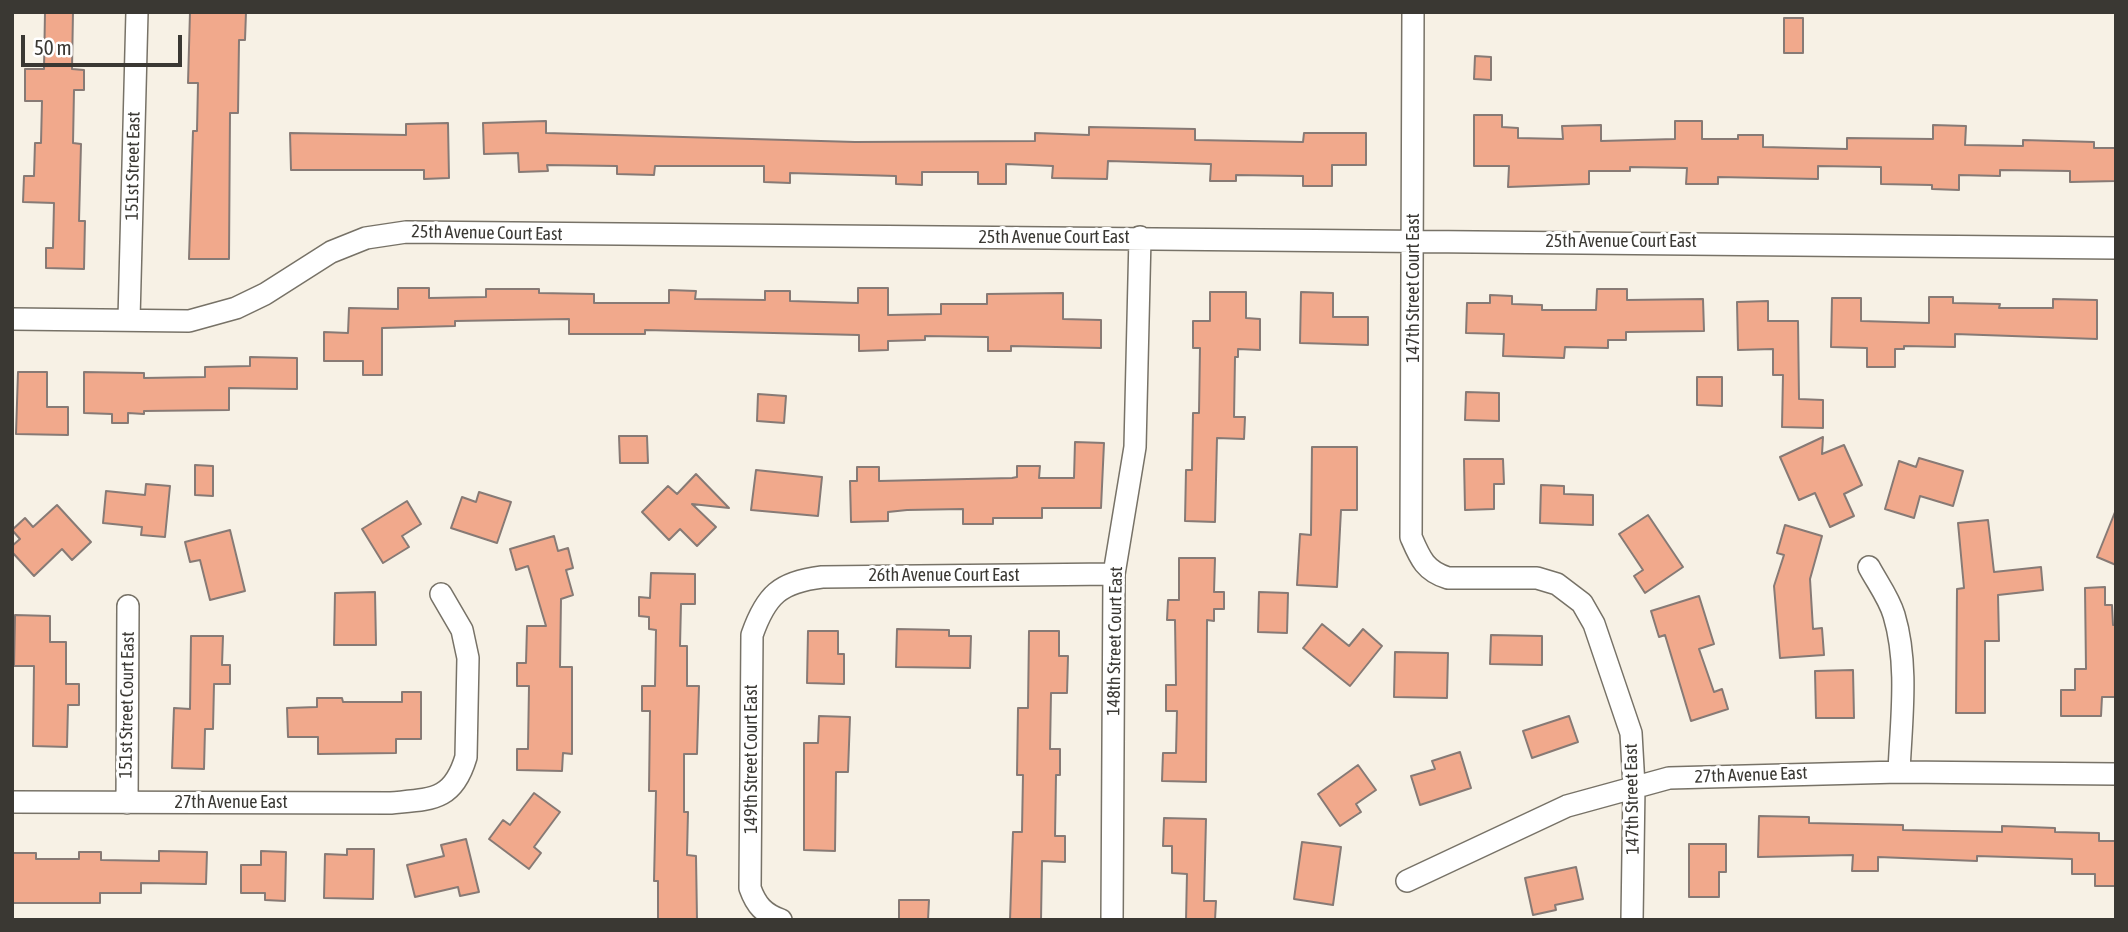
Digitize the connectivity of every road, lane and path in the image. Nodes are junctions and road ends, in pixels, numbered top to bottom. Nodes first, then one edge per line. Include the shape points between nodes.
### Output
1 (137, 12) edge
2 (1413, 12) edge
3 (1140, 237) junction
4 (1414, 240) junction
5 (2116, 248) edge
6 (12, 319) edge
7 (130, 319) junction
8 (1869, 567) dead end
9 (1114, 574) junction
10 (778, 593) joint
11 (441, 594) dead end
12 (1582, 603) joint
13 (128, 606) dead end
14 (1899, 772) junction
15 (2116, 774) edge
16 (1634, 786) junction
17 (12, 802) edge
18 (127, 803) junction
19 (1407, 881) dead end
20 (780, 920) edge
21 (1112, 920) edge
22 (1632, 920) edge

1 - 7 street, 151st Street East
2 - 4 street, 147th Street Court East
3 - 4 street, 25th Avenue Court East
3 - 7 street, 25th Avenue Court East via 406,232 366,238 331,252 236,308 189,321
3 - 9 street, 148th Street Court East via 1135,447
4 - 5 street, 25th Avenue Court East
4 - 12 street, 147th Street Court East via 1411,537 1421,561 1448,578 1537,579 1558,584
6 - 7 street, 25th Avenue Court East
8 - 14 street via 1894,613 1900,644
9 - 10 street, 26th Avenue Court East via 822,576 791,584
9 - 21 street, 148th Street Court East
10 - 20 street, 149th Street Court East via 766,601 752,635 750,888 760,907
11 - 18 street, 27th Avenue East via 462,630 468,658 466,757 448,791 433,799 391,803
12 - 16 street, 147th Street East via 1594,624 1631,733
13 - 18 street, 151st Street Court East
14 - 15 street, 27th Avenue East
14 - 16 street, 27th Avenue East via 1724,774
16 - 19 street, 27th Avenue East via 1567,806
16 - 22 street, 147th Street East
17 - 18 street, 27th Avenue East

